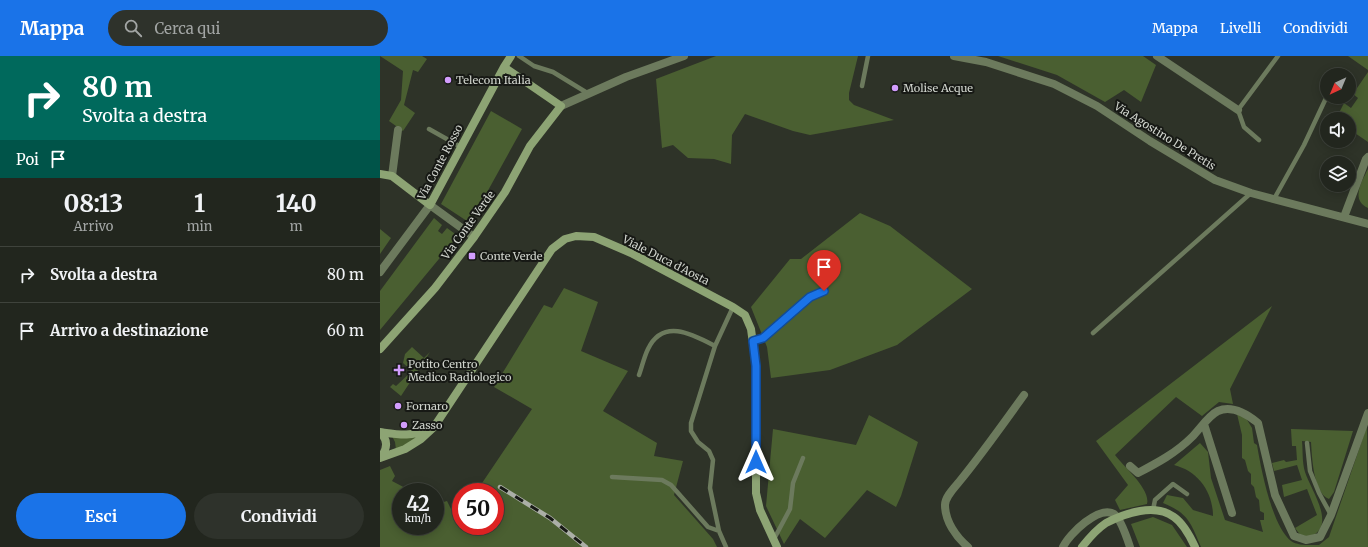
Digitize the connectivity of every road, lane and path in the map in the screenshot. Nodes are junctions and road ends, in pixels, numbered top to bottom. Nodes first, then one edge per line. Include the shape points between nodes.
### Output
1 (511, 56) edge
2 (519, 56) edge
3 (684, 56) edge
4 (868, 56) edge
5 (954, 56) edge
6 (1157, 56) edge
7 (1278, 56) edge
8 (504, 67) junction
9 (862, 86) dead end
10 (589, 94) junction
11 (1323, 104) edge
12 (561, 106) junction
13 (1238, 110) junction
14 (429, 129) dead end
15 (398, 130) dead end
16 (1260, 140) dead end
17 (461, 147) junction
18 (1368, 157) edge
19 (380, 174) edge
20 (392, 176) junction
21 (1251, 193) junction
22 (1274, 198) junction
23 (430, 205) junction
24 (1344, 217) junction
25 (1368, 224) edge
26 (474, 237) junction
27 (380, 272) edge
28 (824, 291) dead end
29 (733, 307) junction
30 (1093, 333) dead end
31 (753, 341) junction
32 (714, 346) junction
33 (380, 349) edge
34 (639, 375) dead end
35 (1024, 395) dead end
36 (1368, 413) edge
37 (1204, 424) junction
38 (434, 427) junction
39 (380, 432) edge
40 (1307, 443) dead end
41 (381, 458) edge
42 (803, 458) dead end
43 (1130, 466) dead end
44 (612, 476) dead end
45 (1187, 494) dead end
46 (1153, 510) junction
47 (1232, 513) dead end
48 (1331, 516) junction
49 (1118, 518) junction
50 (718, 531) junction
51 (775, 544) edge
52 (726, 547) edge
53 (968, 547) edge
54 (1063, 547) edge
55 (1082, 547) edge
56 (1130, 547) edge
57 (1195, 547) edge

1 - 8 main road, Via Conte Rosso
2 - 10 lane via 534,66 553,72
3 - 10 street via 626,77
4 - 9 lane
5 - 21 street, Via Agostino De Pretis via 986,62 1054,84 1097,106 1215,180
6 - 13 street
7 - 13 lane
8 - 12 main road
8 - 17 main road, Via Conte Rosso
10 - 12 street
11 - 22 lane
12 - 26 main road, Via Conte Verde via 530,146 505,192
13 - 16 lane via 1244,127
14 - 17 lane
15 - 20 street
17 - 23 main road, Via Conte Rosso
18 - 24 street
19 - 20 main road
20 - 23 main road
21 - 22 street, Via Agostino De Pretis
21 - 30 lane
22 - 24 street, Via Agostino De Pretis
23 - 26 street
23 - 27 street, Via Conte Rosso
24 - 25 street, Via Agostino De Pretis
26 - 33 main road, Via Conte Verde via 435,288
28 - 31 lane via 810,297 763,338
29 - 31 main road, Viale Duca d'Aosta via 745,315
29 - 32 lane
29 - 38 main road, Viale Duca d'Aosta via 631,253 594,237 576,236 565,239 552,249
31 - 51 main road, Viale Duca d'Aosta via 756,366 756,493 760,510
32 - 34 lane via 692,334 673,330 657,334 648,349
32 - 50 lane via 691,423 691,431 698,442 709,451 713,460 710,488
35 - 53 street via 950,492 944,504 948,522 959,539
36 - 48 street
37 - 43 street via 1167,458 1138,473
37 - 47 street
37 - 48 street via 1218,411 1232,409 1248,415 1258,423 1275,495 1294,536 1306,540 1320,537
38 - 39 main road via 418,434 404,436
38 - 41 main road, Viale Duca d'Aosta via 405,450
39 - 41 main road via 386,443 386,451
40 - 48 lane via 1310,471
42 - 51 lane via 793,483 790,510
44 - 50 lane via 662,480 670,485 708,527
45 - 46 lane via 1174,484 1155,500
46 - 49 main road via 1135,512
46 - 57 main road via 1174,517 1186,530
49 - 54 street via 1112,513 1102,513 1078,527
49 - 55 main road via 1096,531
49 - 56 street
50 - 52 lane

